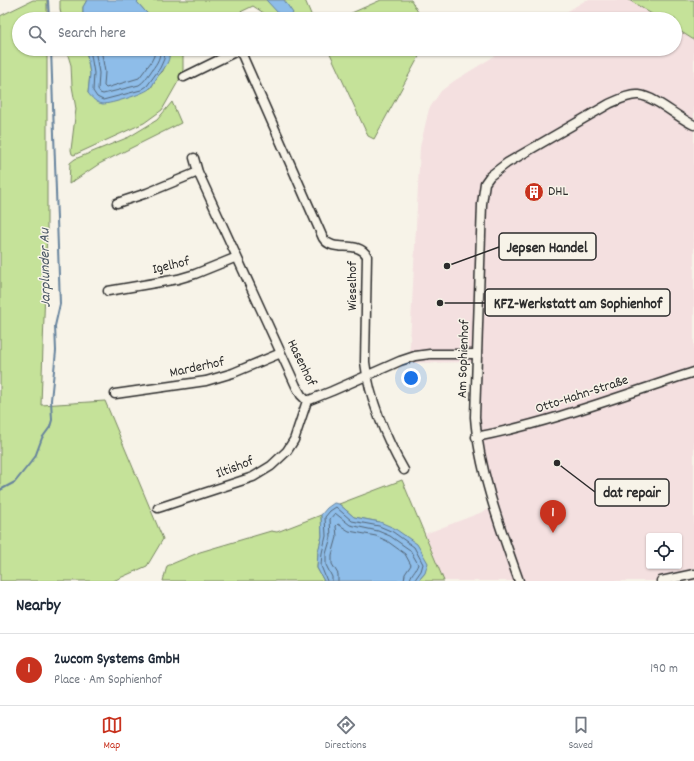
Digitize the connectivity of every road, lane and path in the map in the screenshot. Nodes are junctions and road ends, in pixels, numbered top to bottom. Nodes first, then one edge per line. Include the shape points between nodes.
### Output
1 (227, 56) edge
2 (244, 56) edge
3 (184, 77) dead end
4 (694, 125) edge
5 (194, 158) dead end
6 (198, 172) junction
7 (117, 203) dead end
8 (237, 257) junction
9 (108, 291) dead end
10 (281, 353) junction
11 (477, 354) junction
12 (694, 372) edge
13 (366, 376) junction
14 (114, 394) dead end
15 (307, 400) junction
16 (476, 437) junction
17 (404, 470) dead end
18 (158, 508) dead end
19 (694, 574) edge
20 (519, 581) edge
21 (661, 581) edge

1 - 3 street, Wieselhof
2 - 13 street, Wieselhof via 326,243 360,248 367,256
4 - 11 street, Am Sophienhof via 653,101 639,96 623,98 507,163 490,176 483,191
5 - 6 street, Hasenhof
6 - 7 street
6 - 8 street, Hasenhof
8 - 9 street, Igelhof via 178,279
8 - 10 street, Hasenhof
10 - 14 street, Marderhof via 245,369 206,381
10 - 15 street, Hasenhof via 296,386
11 - 13 street, Hasenhof via 415,356
11 - 16 street, Am Sophienhof
12 - 16 street, Otto-Hahn-Straße via 534,424
13 - 15 street, Hasenhof via 332,392
13 - 17 street, Wieselhof via 390,444
15 - 18 street, Iltishof via 294,440 272,466 253,477
16 - 20 street, Am Sophienhof
19 - 21 street

